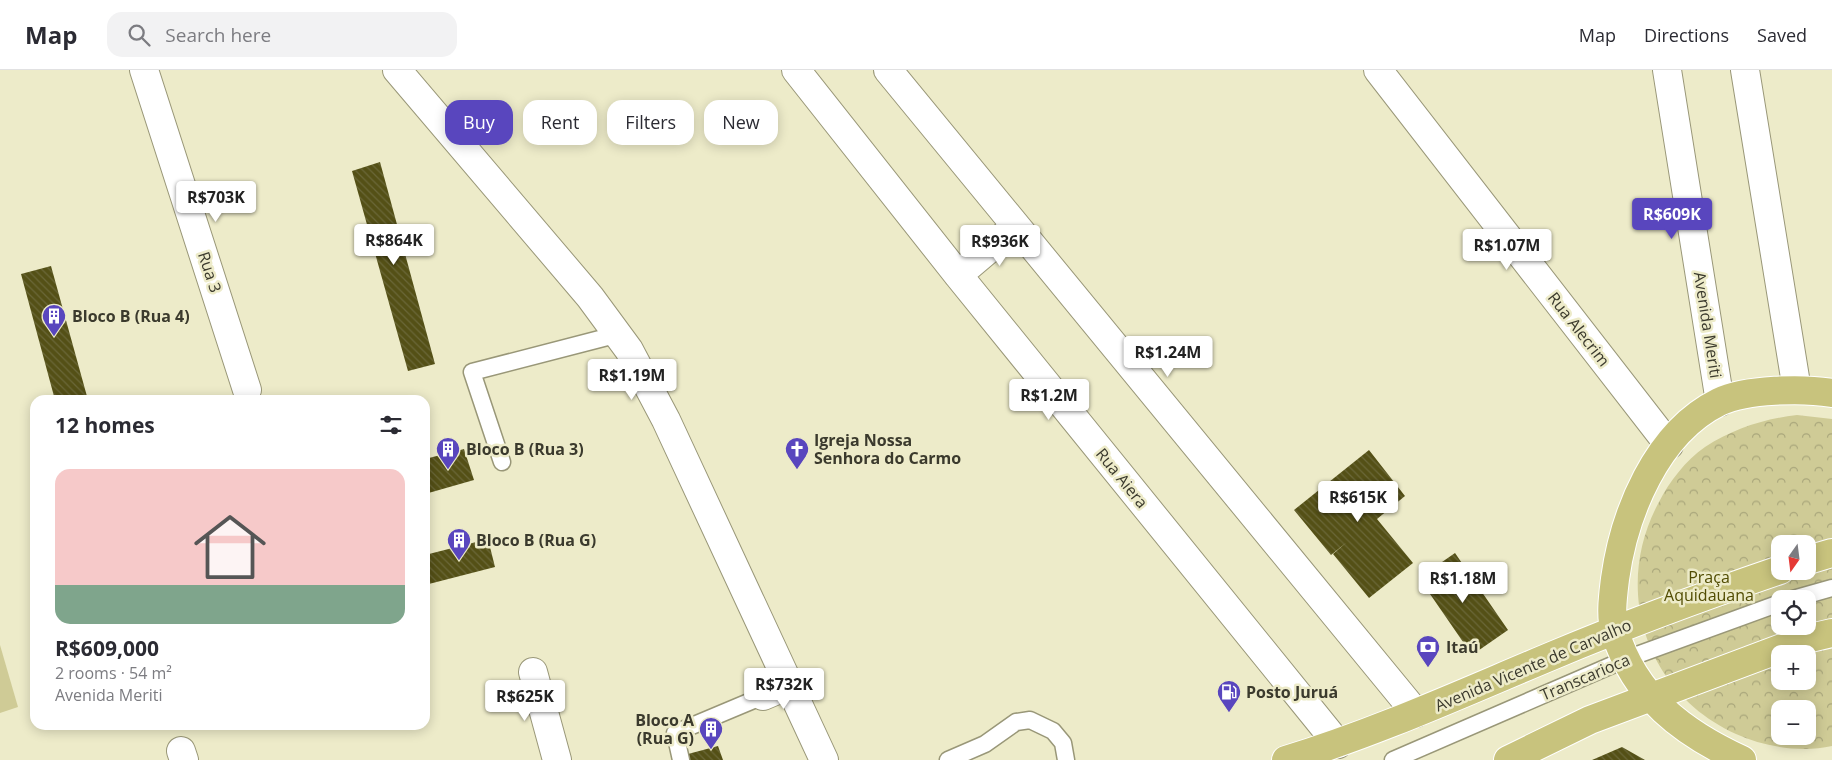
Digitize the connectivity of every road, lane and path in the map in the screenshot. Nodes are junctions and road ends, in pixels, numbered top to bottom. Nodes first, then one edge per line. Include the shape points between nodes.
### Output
1 (144, 70) edge
2 (396, 70) edge
3 (796, 70) edge
4 (888, 70) edge
5 (1378, 70) edge
6 (1667, 70) edge
7 (1745, 70) edge
8 (1016, 226) junction
9 (958, 275) junction
10 (619, 334) junction
11 (247, 390) dead end
12 (1797, 390) junction
13 (1832, 393) edge
14 (1720, 402) junction
15 (1669, 445) junction
16 (502, 462) dead end
17 (1832, 553) edge
18 (1816, 558) edge
19 (1771, 573) edge
20 (1832, 588) edge
21 (1816, 593) edge
22 (1771, 606) edge
23 (1615, 630) junction
24 (1832, 632) edge
25 (1626, 659) junction
26 (533, 672) dead end
27 (789, 685) junction
28 (763, 696) joint
29 (1650, 696) junction
30 (1416, 714) junction
31 (1338, 744) junction
32 (557, 760) edge
33 (681, 760) edge
34 (824, 760) edge
35 (948, 760) edge
36 (1066, 760) edge
37 (1286, 760) edge
38 (1393, 760) edge
39 (1508, 760) edge
40 (1742, 760) edge

1 - 11 street, Rua 3
2 - 10 street
3 - 9 street, Rua Aiera
4 - 8 street
5 - 15 street, Rua Alecrim
6 - 14 street, Avenida Meriti
7 - 12 street
8 - 9 street
8 - 30 street
9 - 31 street, Rua Aiera
10 - 16 lane via 472,372
10 - 27 street via 666,420
12 - 13 main road
12 - 14 main road via 1758,393
14 - 15 main road via 1695,418
15 - 23 main road via 1650,473 1624,535 1612,604
17 - 18 main road
19 - 23 main road, Avenida Vicente de Carvalho
20 - 21 lane
22 - 25 lane, Transcarioca
23 - 25 main road
23 - 30 main road, Avenida Vicente de Carvalho
24 - 29 main road
25 - 29 main road
25 - 38 lane, Transcarioca
26 - 32 street
27 - 28 street
27 - 34 street
28 - 33 lane via 675,733
29 - 39 main road via 1590,720
29 - 40 main road via 1666,715 1700,740
30 - 31 main road, Avenida Vicente de Carvalho
31 - 37 main road, Avenida Vicente de Carvalho
35 - 36 lane via 985,744 1016,722 1030,720 1053,731 1063,743

